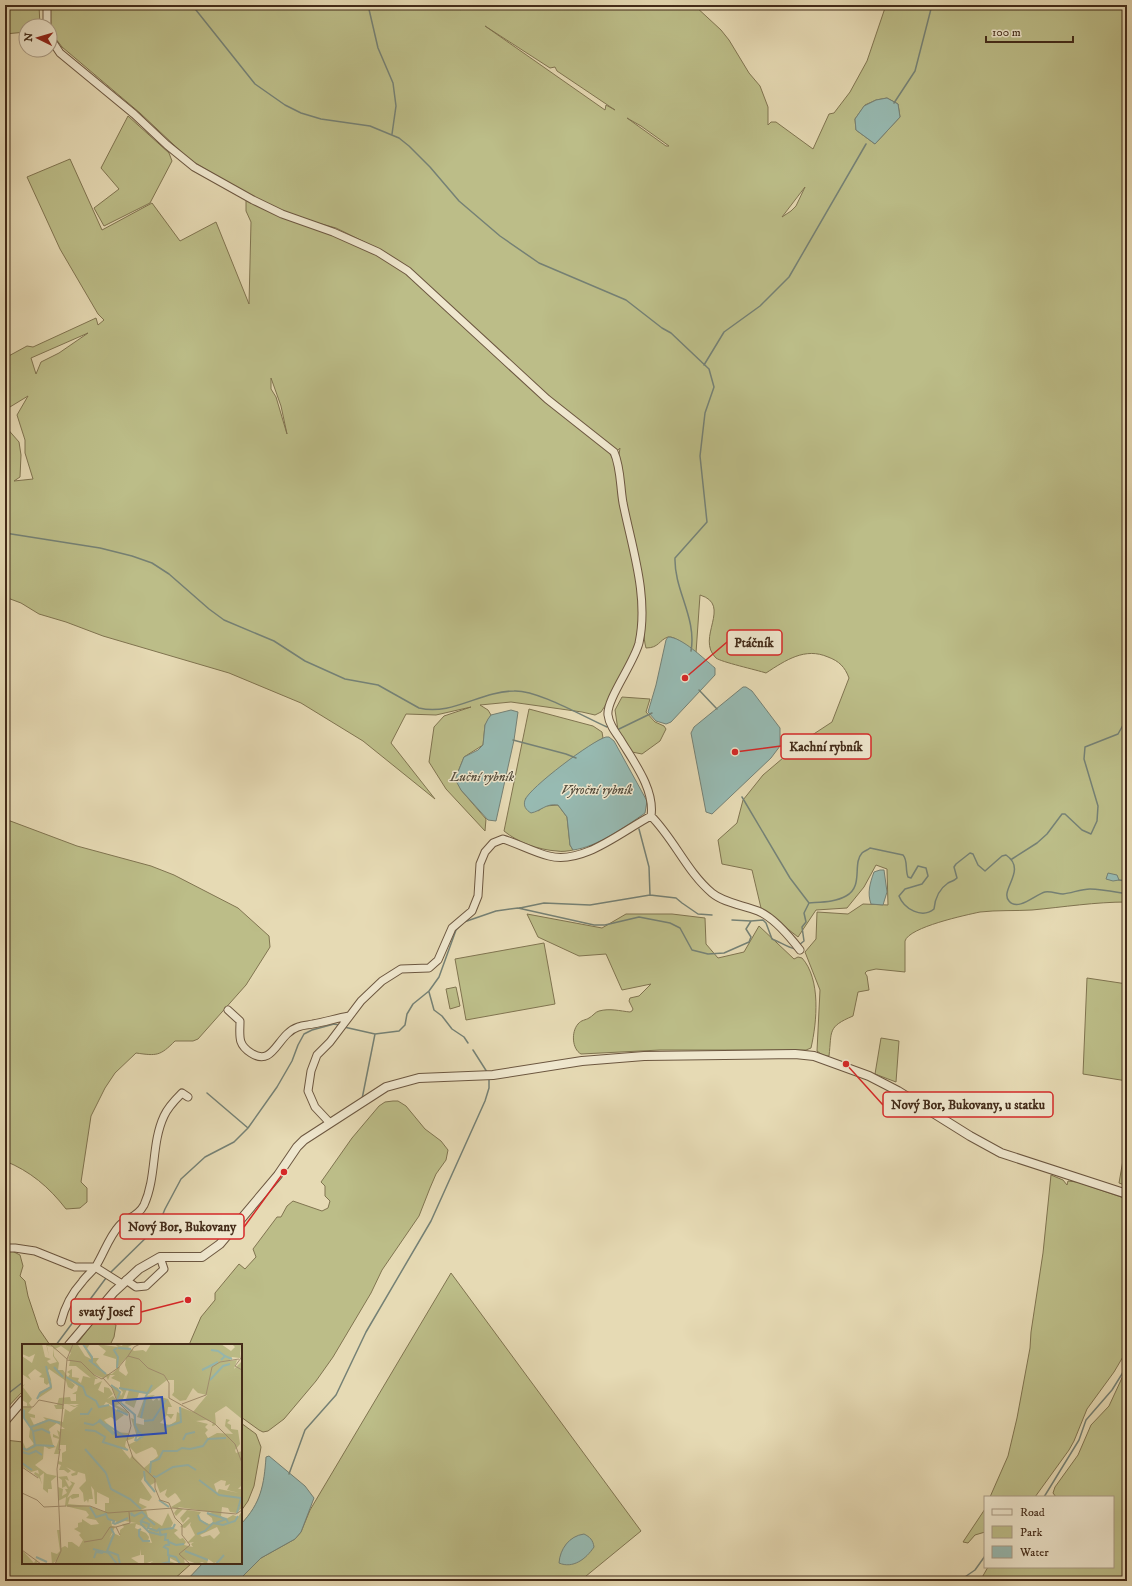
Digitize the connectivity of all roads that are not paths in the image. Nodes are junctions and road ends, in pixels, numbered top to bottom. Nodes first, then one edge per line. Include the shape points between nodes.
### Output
1 (47, 5) edge
2 (47, 18) edge
3 (58, 49) edge
4 (651, 816) junction
5 (800, 950) dead end
6 (228, 1010) dead end
7 (350, 1016) junction
8 (188, 1097) dead end
9 (330, 1123) junction
10 (1127, 1194) edge
11 (5, 1248) edge
12 (160, 1257) junction
13 (95, 1267) junction
14 (124, 1282) junction
15 (61, 1322) dead end
16 (70, 1344) edge
17 (22, 1401) edge
18 (5, 1421) edge

1 - 2 street
3 - 4 street via 194,167 282,214 333,232 378,252 408,271 547,399 614,452 618,461 623,503 636,561 642,608 639,642 634,657 610,701 608,716 648,789
4 - 5 street via 698,880 712,893 721,899 760,912 779,926
4 - 7 street via 601,845 568,858 549,856 503,839 493,843 485,852 480,864 478,896 472,911 452,928 438,960 429,968 401,969 382,981 361,1001
6 - 7 street via 240,1021 240,1043 245,1049 263,1058 268,1056 287,1033 298,1027
7 - 9 street via 317,1056 311,1071 308,1091 315,1107
8 - 13 street via 182,1093 170,1105 164,1116 157,1142 152,1185 143,1206 130,1220 118,1226
9 - 10 street via 386,1087 425,1077 493,1075 582,1061 644,1056 795,1054 814,1056 869,1076 1001,1153
9 - 12 street via 298,1147 220,1244 202,1257
11 - 13 street via 35,1251 76,1267
12 - 14 street via 139,1269
12 - 14 street via 164,1269 146,1286 136,1287
13 - 14 street
13 - 15 street via 68,1299
14 - 16 street
17 - 18 street

